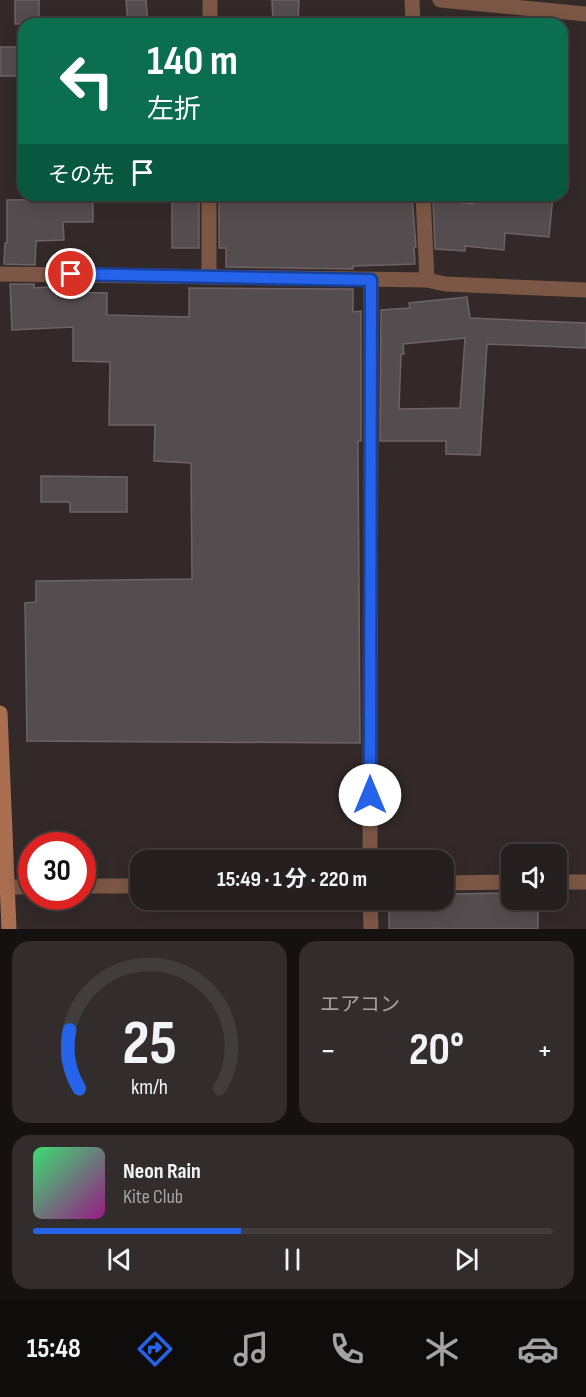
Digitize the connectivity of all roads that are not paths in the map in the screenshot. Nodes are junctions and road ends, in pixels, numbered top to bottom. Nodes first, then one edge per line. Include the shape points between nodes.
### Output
1 (210, 0) edge
2 (412, 0) edge
3 (440, 0) edge
4 (586, 14) edge
5 (210, 18) edge
6 (413, 18) edge
7 (209, 201) edge
8 (423, 201) edge
9 (0, 274) edge
10 (209, 277) junction
11 (371, 280) junction
12 (427, 280) junction
13 (586, 290) edge
14 (0, 713) edge
15 (370, 850) edge
16 (501, 882) edge
17 (567, 882) edge
18 (586, 882) edge
19 (454, 883) edge
20 (96, 886) edge
21 (130, 886) edge
22 (4, 887) edge
23 (370, 910) edge
24 (9, 929) edge
25 (371, 929) edge

1 - 5 street
2 - 6 street
3 - 4 street
7 - 10 street
8 - 12 street
9 - 10 street
10 - 11 street
11 - 12 street
11 - 15 street
12 - 13 street
14 - 22 main road
16 - 19 street
17 - 18 street
20 - 21 street
22 - 24 main road
23 - 25 street

